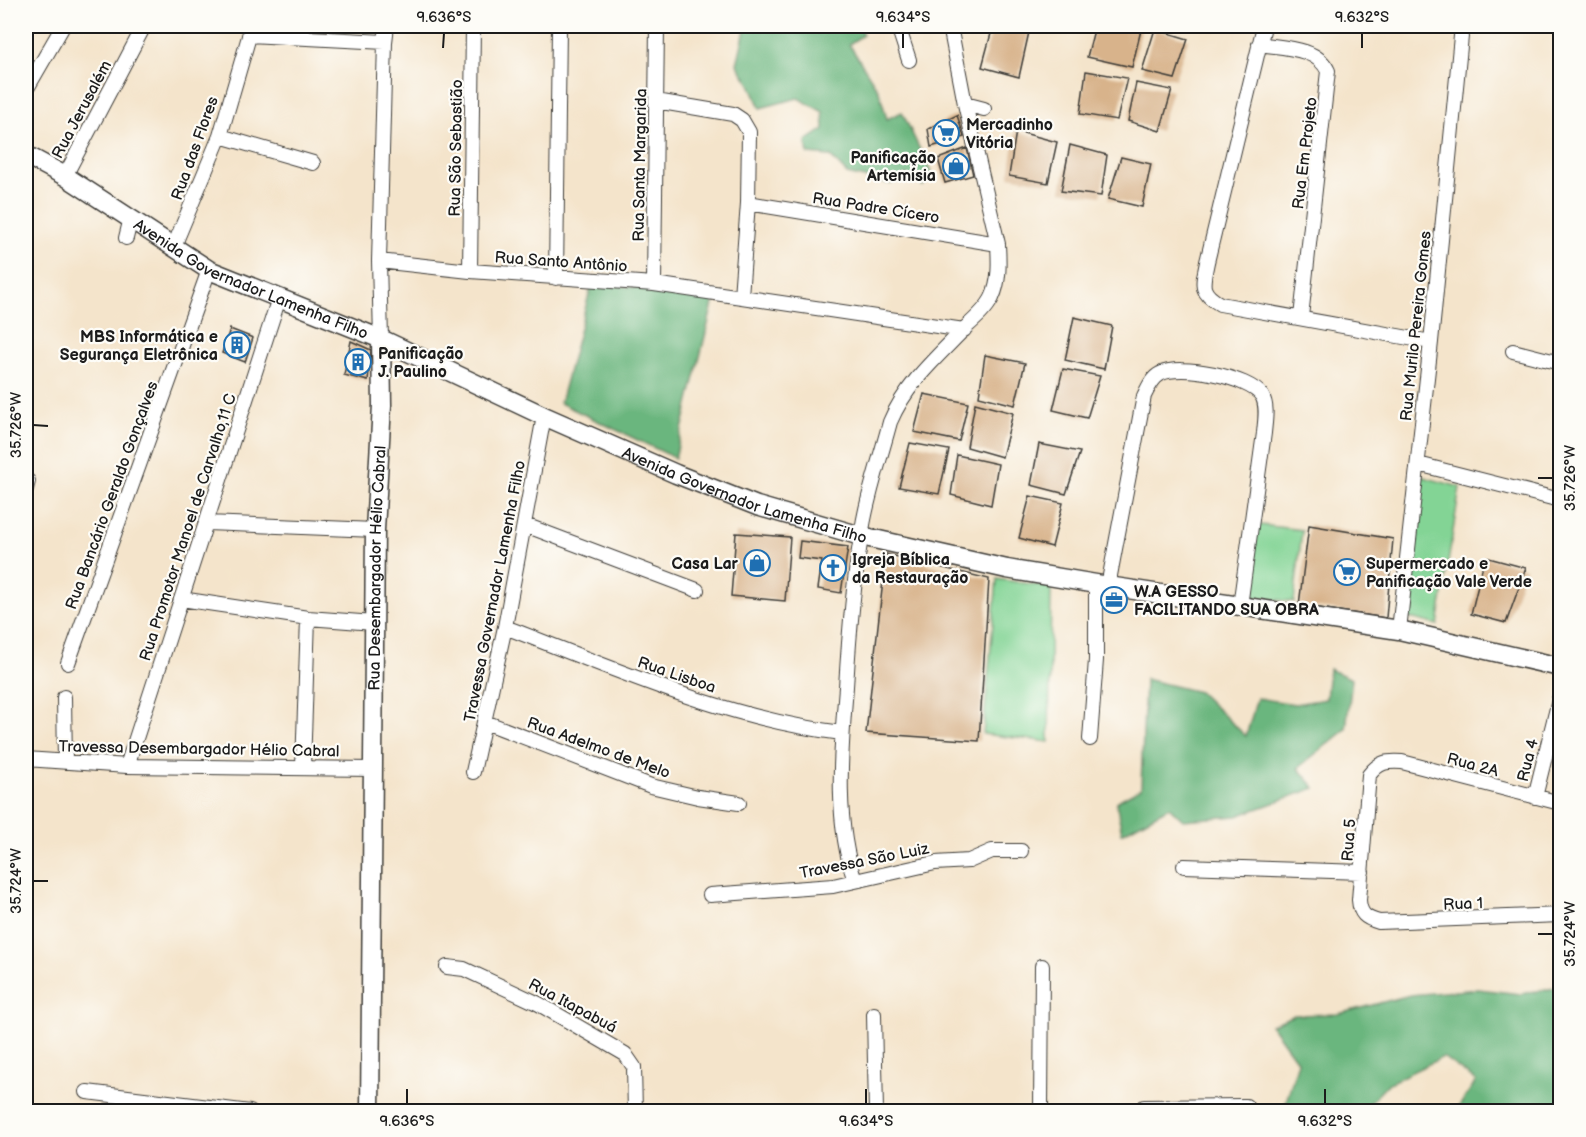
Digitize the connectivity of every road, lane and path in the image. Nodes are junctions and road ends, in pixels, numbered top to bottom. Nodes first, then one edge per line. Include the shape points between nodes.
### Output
1 (63, 26) edge
2 (144, 26) edge
3 (387, 26) edge
4 (473, 26) edge
5 (559, 26) edge
6 (657, 26) edge
7 (898, 26) edge
8 (950, 26) edge
9 (1264, 26) edge
10 (1462, 26) edge
11 (250, 30) edge
12 (385, 42) junction
13 (1259, 44) junction
14 (909, 60) dead end
15 (26, 90) edge
16 (656, 101) junction
17 (965, 104) junction
18 (984, 109) dead end
19 (220, 136) junction
20 (26, 154) edge
21 (313, 163) dead end
22 (65, 176) junction
23 (748, 203) junction
24 (131, 218) junction
25 (126, 238) dead end
26 (998, 244) junction
27 (174, 246) junction
28 (379, 261) junction
29 (209, 270) junction
30 (470, 271) junction
31 (556, 278) junction
32 (654, 284) junction
33 (741, 296) junction
34 (279, 298) junction
35 (1301, 317) junction
36 (964, 330) junction
37 (381, 339) junction
38 (1431, 342) junction
39 (1513, 351) dead end
40 (1560, 363) edge
41 (544, 416) junction
42 (1418, 464) junction
43 (1560, 500) edge
44 (207, 523) junction
45 (525, 525) junction
46 (375, 530) junction
47 (861, 536) junction
48 (1102, 585) junction
49 (697, 590) dead end
50 (181, 599) junction
51 (1240, 606) junction
52 (308, 618) junction
53 (374, 623) junction
54 (505, 627) junction
55 (1399, 630) junction
56 (68, 663) dead end
57 (1560, 667) edge
58 (1560, 696) edge
59 (64, 697) dead end
60 (485, 722) junction
61 (842, 733) junction
62 (1090, 739) dead end
63 (26, 759) edge
64 (65, 762) junction
65 (1377, 765) joint
66 (127, 766) junction
67 (303, 767) junction
68 (372, 769) junction
69 (473, 772) dead end
70 (1535, 797) junction
71 (739, 803) dead end
72 (1560, 803) edge
73 (1021, 851) dead end
74 (1184, 866) dead end
75 (1362, 872) junction
76 (855, 881) junction
77 (710, 895) dead end
78 (1560, 915) edge
79 (1367, 918) joint
80 (1042, 966) dead end
81 (447, 967) dead end
82 (874, 1014) dead end
83 (87, 1092) dead end
84 (132, 1105) edge
85 (1246, 1106) dead end
86 (209, 1109) edge
87 (1144, 1109) edge
88 (250, 1112) edge
89 (370, 1112) edge
90 (635, 1112) edge
91 (876, 1112) edge
92 (1041, 1112) edge

1 - 15 street
2 - 22 street, Rua Jerusalém
3 - 12 street, Rua Desembargador Hélio Cabral
4 - 30 street, Rua São Sebastião
5 - 31 street
6 - 16 street, Rua Santa Margarida
7 - 14 street
8 - 17 street
9 - 13 street
10 - 38 street, Rua Murilo Pereira Gomes
11 - 12 street
11 - 19 street, Rua das Flores
12 - 28 street, Rua Desembargador Hélio Cabral
13 - 35 street, Rua Em Projeto via 1312,54 1323,61 1328,71
13 - 35 street via 1207,261 1204,291 1220,304
16 - 23 street via 733,114 746,125
16 - 32 street, Rua Santa Margarida
17 - 18 street
17 - 26 street
19 - 21 street
19 - 27 street, Rua das Flores
20 - 22 street, Avenida Governador Lamenha Filho
22 - 24 street, Avenida Governador Lamenha Filho
23 - 26 street, Rua Padre Cícero
23 - 33 street
24 - 25 street
24 - 27 street, Avenida Governador Lamenha Filho
26 - 36 street via 993,308
27 - 29 street, Avenida Governador Lamenha Filho
28 - 30 street, Rua Santo Antônio
28 - 37 street, Rua Desembargador Hélio Cabral
29 - 34 street, Avenida Governador Lamenha Filho
29 - 56 street, Rua Bancário Geraldo Gonçalves
30 - 31 street, Rua Santo Antônio
31 - 32 street, Rua Santo Antônio
32 - 33 street, Rua Santo Antônio
33 - 36 street, Rua Santo Antônio
34 - 37 street, Avenida Governador Lamenha Filho
34 - 44 street, Rua Promotor Manoel de Carvalho,11 C
35 - 38 street
36 - 47 street via 914,381 897,406
37 - 41 street, Avenida Governador Lamenha Filho
37 - 46 street, Rua Desembargador Hélio Cabral via 382,405
38 - 42 street, Rua Murilo Pereira Gomes
39 - 40 street
41 - 45 street, Travessa Governador Lamenha Filho
41 - 47 street, Avenida Governador Lamenha Filho via 757,506
42 - 43 street
42 - 55 street, Rua Murilo Pereira Gomes
44 - 46 street
44 - 50 street, Rua Promotor Manoel de Carvalho,11 C
45 - 49 street
45 - 54 street, Travessa Governador Lamenha Filho
46 - 53 street, Rua Desembargador Hélio Cabral
47 - 48 street, Avenida Governador Lamenha Filho via 1007,569
47 - 61 street
48 - 51 street, Avenida Governador Lamenha Filho
48 - 51 street via 1144,396 1150,384 1161,373 1175,370 1216,375 1253,387 1266,406
48 - 62 street
50 - 52 street
50 - 66 street, Rua Promotor Manoel de Carvalho,11 C
51 - 55 street, Avenida Governador Lamenha Filho
52 - 53 street
52 - 67 street
53 - 68 street, Rua Desembargador Hélio Cabral
54 - 60 street, Travessa Governador Lamenha Filho
54 - 61 street, Rua Lisboa via 720,706 805,729
55 - 57 street, Avenida Governador Lamenha Filho
58 - 70 street, Rua 4
59 - 64 street
60 - 69 street, Travessa Governador Lamenha Filho
60 - 71 street, Rua Adelmo de Melo via 651,786
61 - 76 street via 843,830
63 - 64 street, Travessa Desembargador Hélio Cabral
64 - 66 street, Travessa Desembargador Hélio Cabral
65 - 70 street, Rua 2A via 1402,762
65 - 75 street, Rua 5 via 1369,775
66 - 67 street, Travessa Desembargador Hélio Cabral
67 - 68 street, Travessa Desembargador Hélio Cabral
68 - 89 street, Rua Desembargador Hélio Cabral
70 - 72 street, Rua 2A
73 - 76 street, Travessa São Luiz via 992,851 969,861 935,863
74 - 75 street
75 - 79 street, Rua 5 via 1360,911
76 - 77 street, Travessa São Luiz
78 - 79 street, Rua 1 via 1378,922
80 - 92 street
81 - 90 street, Rua Itapabuá via 464,969 539,1004 625,1054 634,1067
82 - 91 street
83 - 84 street
84 - 86 street
85 - 87 street
86 - 88 street

